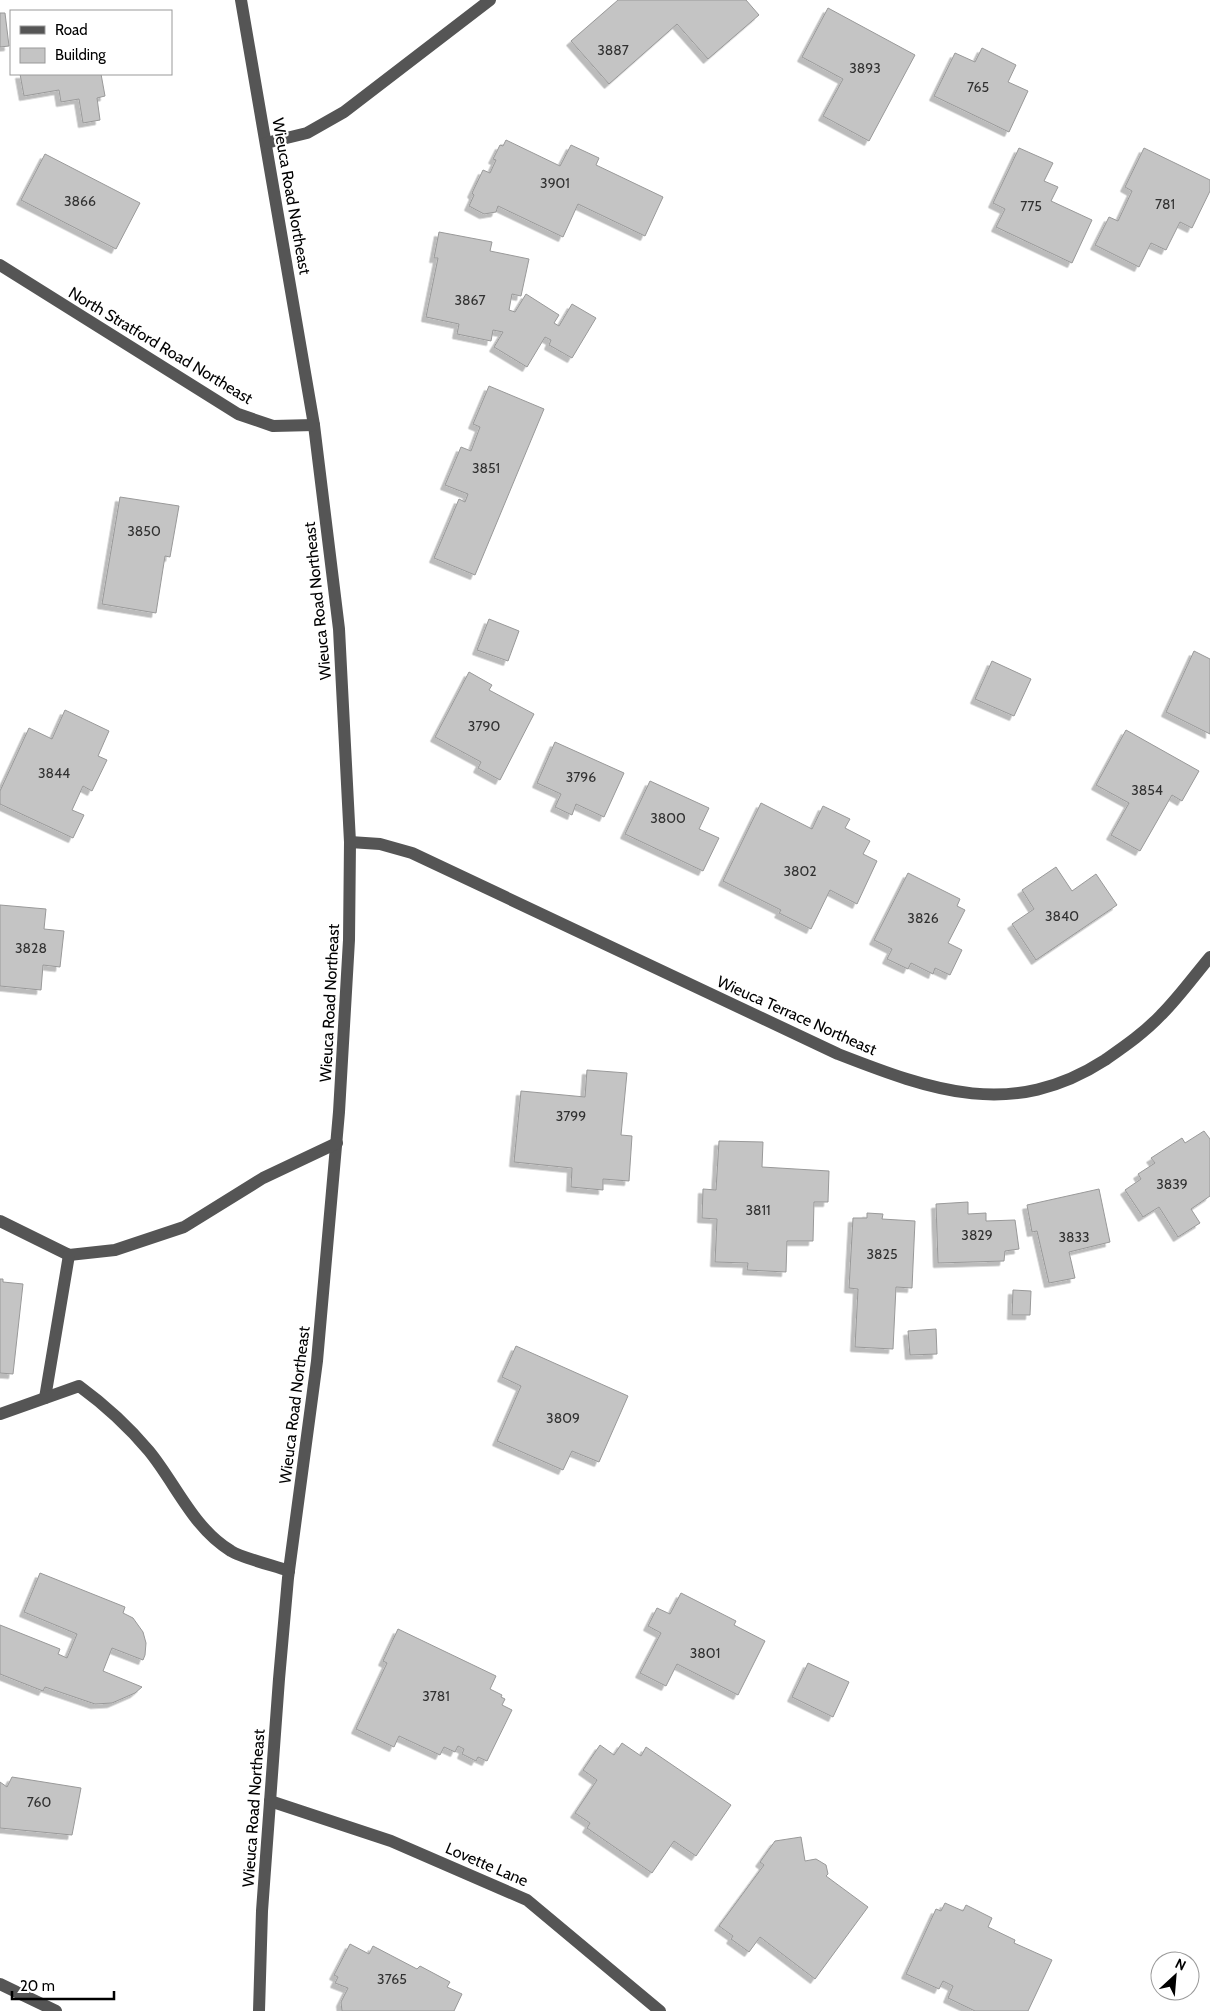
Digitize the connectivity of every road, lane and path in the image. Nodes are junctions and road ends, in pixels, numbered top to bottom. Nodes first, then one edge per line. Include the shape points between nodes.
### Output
1 (241, 0) edge
2 (490, 0) edge
3 (266, 143) junction
4 (0, 265) edge
5 (314, 425) junction
6 (350, 842) junction
7 (1210, 957) edge
8 (336, 1143) junction
9 (0, 1220) edge
10 (69, 1254) junction
11 (45, 1398) junction
12 (0, 1414) edge
13 (289, 1571) junction
14 (270, 1801) junction
15 (0, 1984) edge
16 (56, 2011) edge
17 (260, 2011) edge
18 (660, 2011) edge

1 - 3 street, Wieuca Road Northeast
2 - 3 street via 344,112 307,133
3 - 5 street, Wieuca Road Northeast
4 - 5 street, North Stratford Road Northeast via 238,414 273,426
5 - 6 street, Wieuca Road Northeast via 340,629
6 - 7 street, Wieuca Terrace Northeast via 380,844 412,853 838,1054 898,1078 958,1092 1004,1096 1048,1088 1087,1071 1133,1042 1162,1015
6 - 8 street, Wieuca Road Northeast via 349,940
8 - 10 street via 263,1178 184,1226 115,1250
8 - 13 street, Wieuca Road Northeast via 317,1361
9 - 10 street
10 - 11 street
11 - 12 street
11 - 13 street via 79,1386 114,1412 150,1452 206,1529 232,1552
13 - 14 street, Wieuca Road Northeast
14 - 17 street, Wieuca Road Northeast via 262,1911
14 - 18 street, Lovette Lane via 391,1841 527,1900
15 - 16 street

